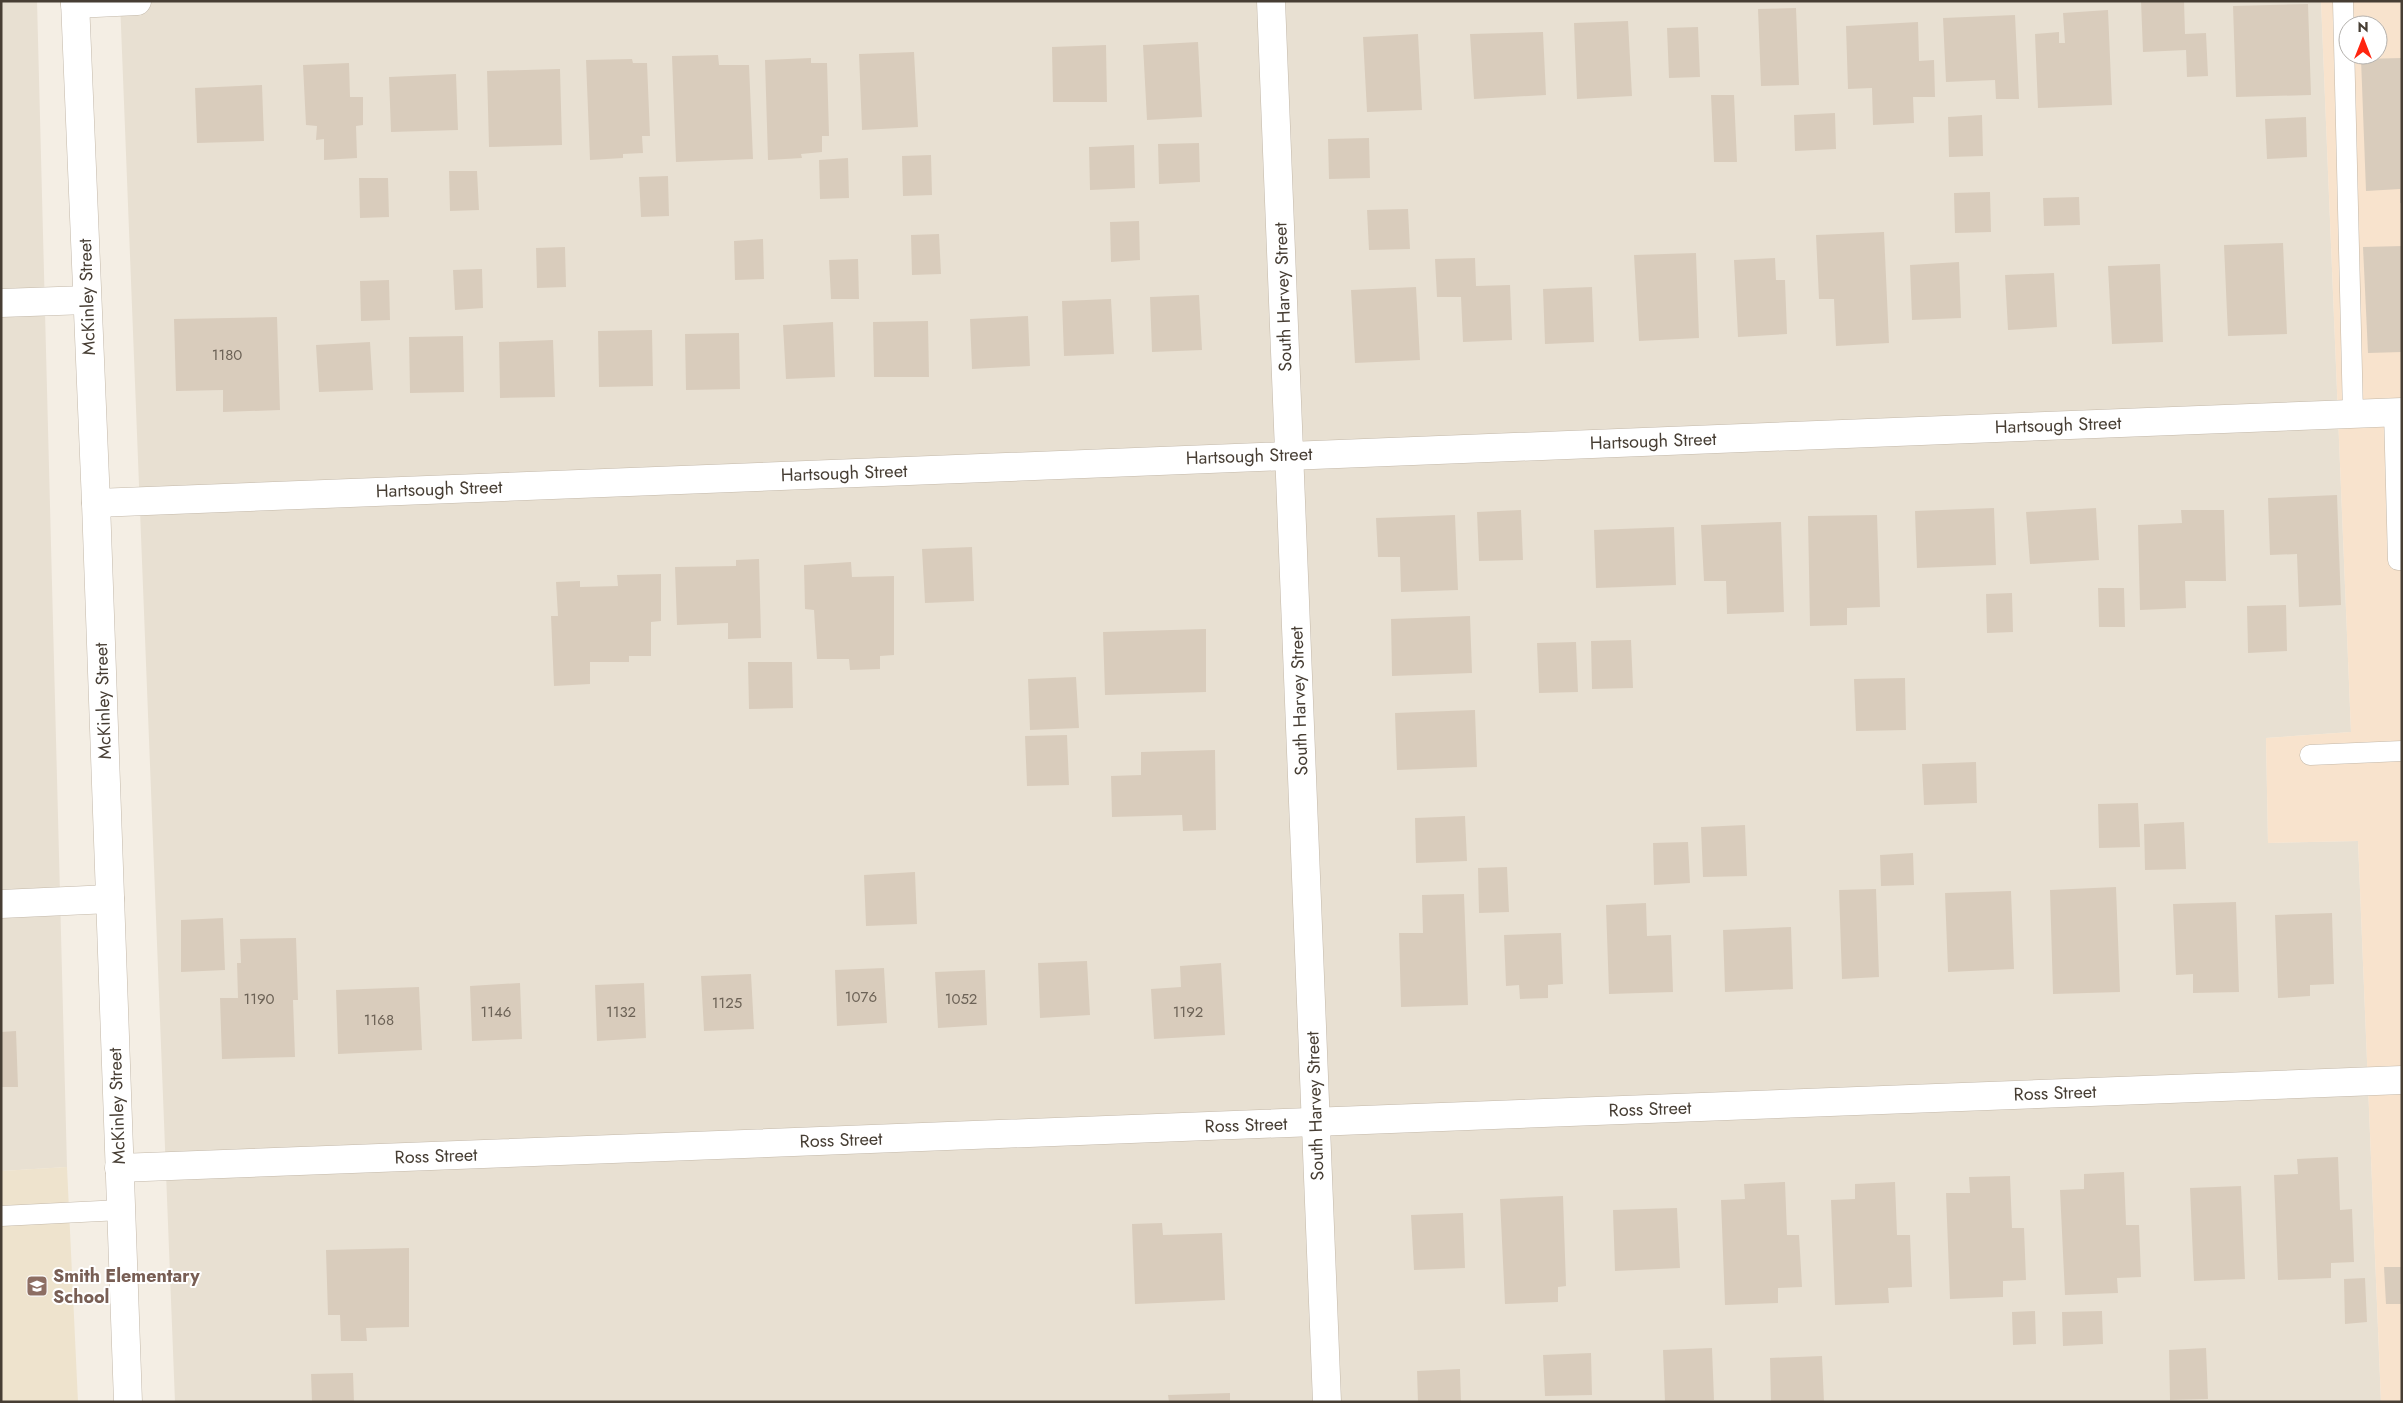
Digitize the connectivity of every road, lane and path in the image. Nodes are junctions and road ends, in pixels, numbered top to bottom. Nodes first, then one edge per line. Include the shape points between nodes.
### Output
1 (137, 1) edge
2 (1271, 1) edge
3 (2343, 1) edge
4 (75, 2) edge
5 (87, 300) junction
6 (1, 303) edge
7 (2398, 412) edge
8 (2353, 414) junction
9 (1289, 455) junction
10 (96, 503) junction
11 (2400, 560) edge
12 (2402, 750) edge
13 (2310, 755) dead end
14 (110, 899) junction
15 (1, 904) edge
16 (2402, 1080) edge
17 (1316, 1122) junction
18 (120, 1168) junction
19 (122, 1210) junction
20 (1, 1216) edge
21 (128, 1402) edge
22 (1327, 1402) edge

1 - 4 street
2 - 9 street, South Harvey Street
3 - 8 lane
4 - 5 street, McKinley Street
5 - 6 street
5 - 10 street, McKinley Street
7 - 8 street, Hartsough Street
7 - 11 lane
8 - 9 street, Hartsough Street
9 - 10 street, Hartsough Street
9 - 17 street, South Harvey Street
10 - 14 street, McKinley Street
12 - 13 lane
14 - 15 street
14 - 18 street, McKinley Street
16 - 17 street, Ross Street
17 - 18 street, Ross Street
17 - 22 street, South Harvey Street
18 - 19 street, McKinley Street
19 - 20 lane
19 - 21 street, McKinley Street

